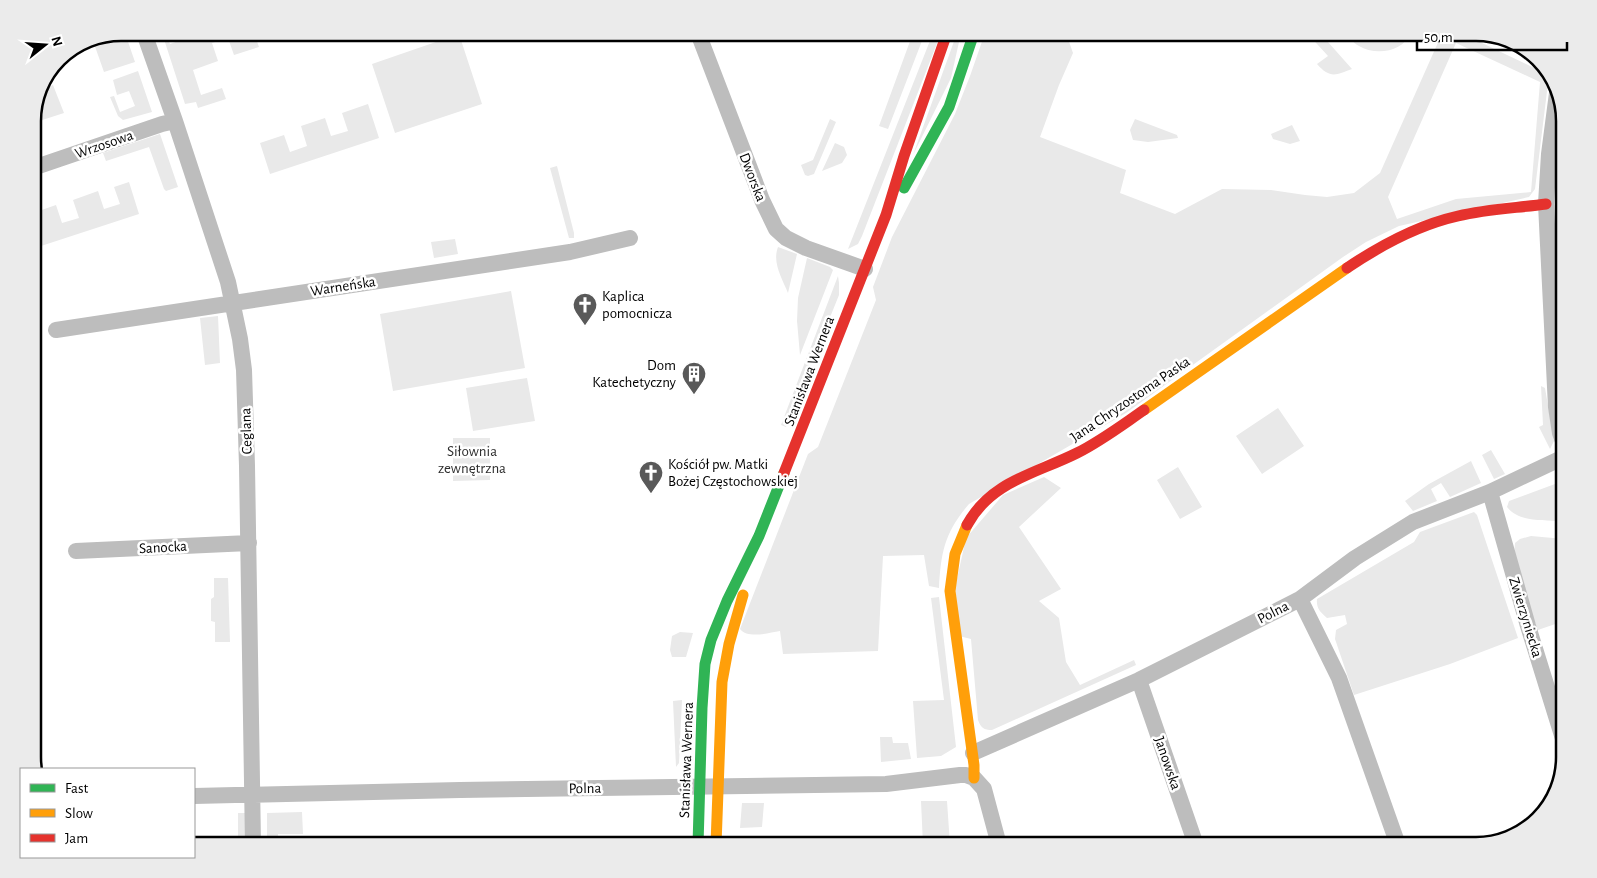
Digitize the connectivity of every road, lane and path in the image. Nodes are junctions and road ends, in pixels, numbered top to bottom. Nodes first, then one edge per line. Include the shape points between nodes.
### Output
1 (147, 41) edge
2 (701, 41) edge
3 (944, 41) edge
4 (971, 41) edge
5 (175, 122) junction
6 (1556, 137) edge
7 (41, 165) edge
8 (1546, 204) junction
9 (886, 215) junction
10 (630, 238) dead end
11 (864, 270) junction
12 (234, 303) junction
13 (56, 330) dead end
14 (1556, 407) edge
15 (1556, 461) edge
16 (1490, 492) junction
17 (759, 536) junction
18 (249, 543) junction
19 (76, 551) dead end
20 (1300, 599) junction
21 (1139, 680) junction
22 (1556, 716) edge
23 (973, 753) junction
24 (974, 778) junction
25 (718, 786) junction
26 (699, 787) junction
27 (253, 795) junction
28 (195, 796) edge
29 (253, 837) edge
30 (698, 837) edge
31 (716, 837) edge
32 (997, 837) edge
33 (1193, 837) edge
34 (1395, 837) edge

1 - 5 street, Ceglana
2 - 11 street, Dworska via 762,200 776,228 786,238 806,248
3 - 9 street, Stanisława Wernera
4 - 9 street, Stanisława Wernera via 949,107
5 - 7 street, Wrzosowa
5 - 12 street, Ceglana
6 - 8 street via 1547,180
8 - 14 street
8 - 23 street, Jana Chryzostoma Paska via 1456,216 1404,234 1325,283 1098,442 1004,486 976,508 956,549 951,577 961,683
9 - 11 street, Stanisława Wernera
10 - 12 street, Warneńska via 570,252
11 - 17 street, Stanisława Wernera
12 - 13 street, Warneńska
12 - 18 street, Ceglana via 244,370
15 - 16 street, Polna
16 - 20 street, Polna via 1413,522 1355,558
16 - 22 street, Zwierzyniecka
17 - 25 street, Stanisława Wernera via 724,664
17 - 26 street, Stanisława Wernera via 727,601 705,664
18 - 19 street, Sanocka
18 - 27 street, Ceglana
20 - 21 street, Polna
20 - 34 street via 1339,678
21 - 23 street, Polna
21 - 33 street, Janowska
23 - 24 street, Jana Chryzostoma Paska
24 - 25 street, Polna via 960,775 886,784
24 - 32 street via 984,789
25 - 26 street, Polna
25 - 31 street, Stanisława Wernera
26 - 27 street, Polna
26 - 30 street, Stanisława Wernera
27 - 28 street, Polna
27 - 29 street, Ceglana

